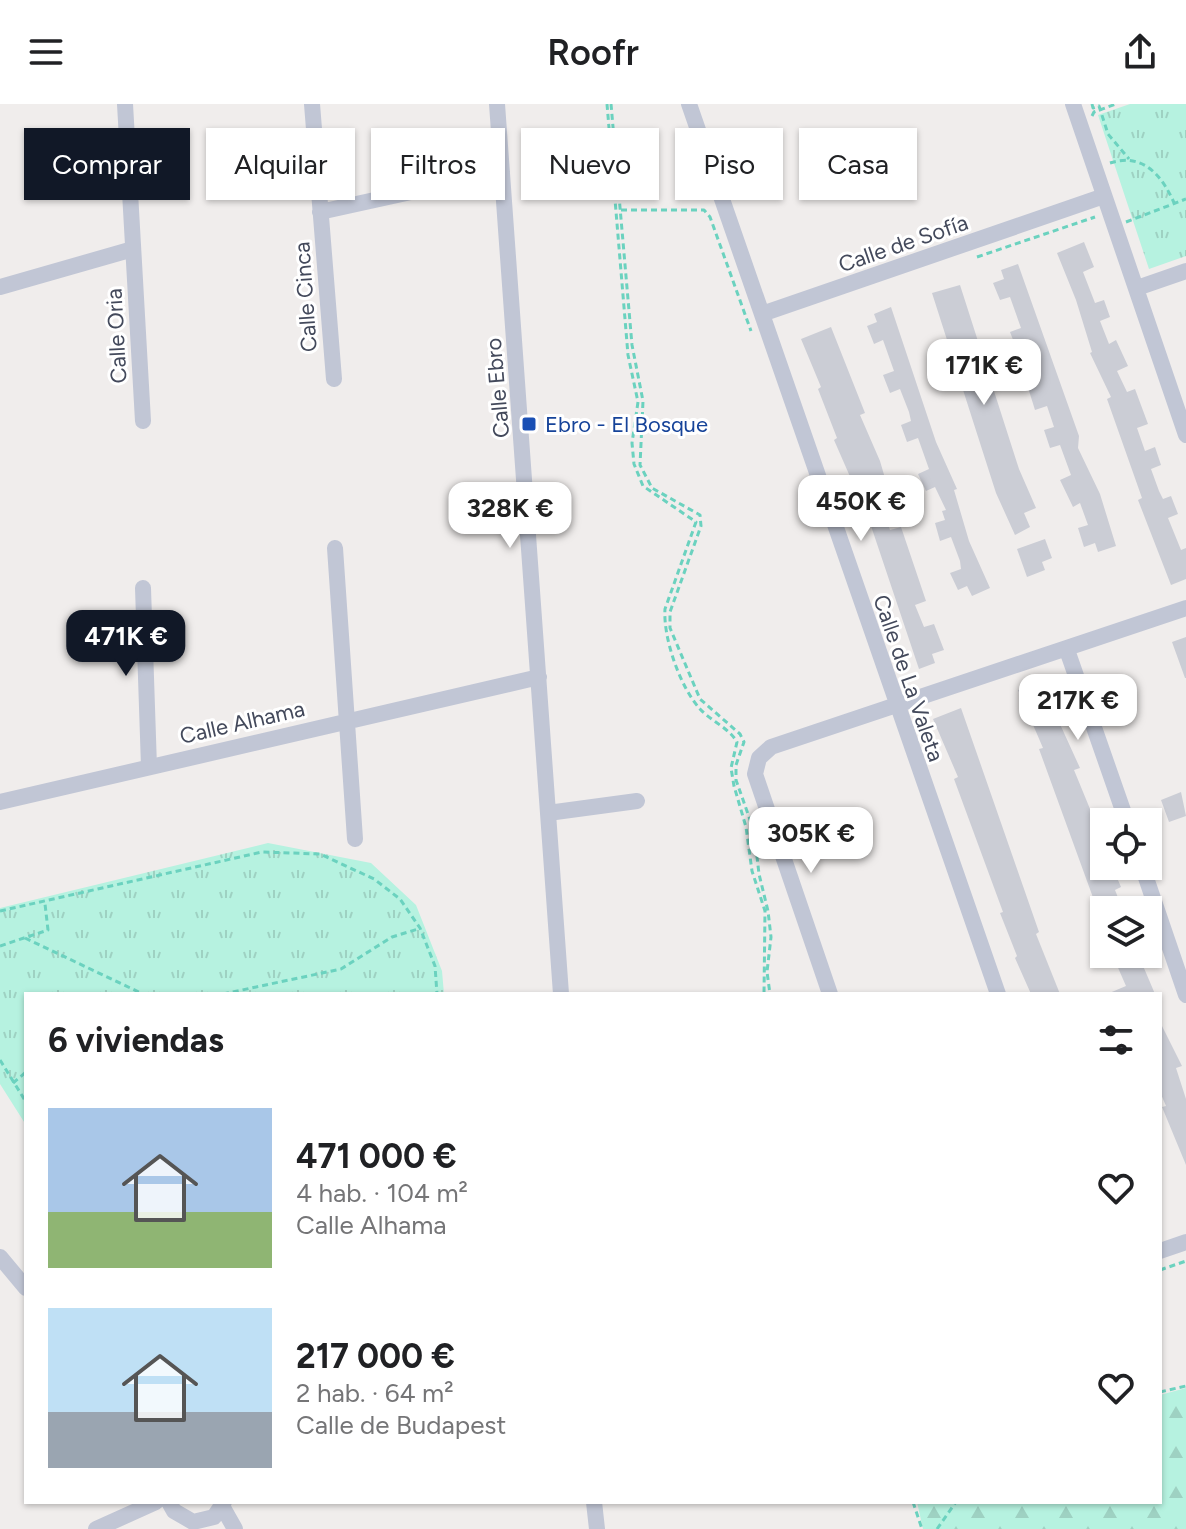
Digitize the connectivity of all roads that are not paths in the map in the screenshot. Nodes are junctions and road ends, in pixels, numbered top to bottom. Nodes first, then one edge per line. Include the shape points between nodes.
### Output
1 (125, 104) edge
2 (312, 104) edge
3 (497, 104) edge
4 (689, 104) edge
5 (1075, 105) edge
6 (499, 128) edge
7 (1104, 196) junction
8 (375, 200) edge
9 (504, 200) edge
10 (320, 212) junction
11 (133, 249) junction
12 (1186, 271) edge
13 (0, 287) edge
14 (1137, 288) junction
15 (762, 314) junction
16 (334, 379) dead end
17 (143, 421) dead end
18 (1186, 435) edge
19 (335, 548) dead end
20 (143, 588) dead end
21 (1186, 608) edge
22 (1067, 650) junction
23 (539, 677) junction
24 (895, 706) junction
25 (345, 720) junction
26 (149, 767) junction
27 (637, 801) dead end
28 (0, 802) edge
29 (1122, 808) edge
30 (548, 813) junction
31 (355, 839) dead end
32 (1147, 880) edge
33 (561, 992) edge
34 (829, 992) edge
35 (997, 992) edge
36 (1186, 995) edge
37 (1186, 1242) edge
38 (1162, 1250) edge
39 (0, 1257) edge
40 (24, 1286) edge
41 (152, 1504) edge
42 (171, 1504) edge
43 (223, 1504) edge
44 (594, 1504) edge
45 (181, 1517) junction
46 (205, 1526) edge
47 (96, 1529) edge
48 (118, 1529) edge
49 (235, 1529) edge
50 (597, 1529) edge

1 - 11 street, Calle Oria
2 - 10 street, Calle Cinca
3 - 6 street, Calle Ebro
4 - 15 street, Calle de La Valeta
5 - 7 street
7 - 14 street via 1119,221
7 - 15 street, Calle de Sofía
8 - 10 street, Calle Cinca
9 - 23 street, Calle Ebro
10 - 16 street, Calle Cinca
11 - 13 street, Calle Oria
11 - 17 street, Calle Oria
12 - 14 street
14 - 18 street
15 - 24 street, Calle de La Valeta
19 - 25 street
20 - 26 street, Calle Alhama
21 - 22 street
22 - 24 street
22 - 29 street
23 - 25 street, Calle Alhama
23 - 30 street, Calle Ebro
24 - 34 street via 771,747 759,758 755,774
24 - 35 street, Calle de La Valeta
25 - 26 street, Calle Alhama
25 - 31 street
26 - 28 street, Calle Alhama
27 - 30 street
30 - 33 street, Calle Ebro
32 - 36 street
37 - 38 street
39 - 40 street
41 - 47 street
42 - 45 street
43 - 46 street
43 - 49 street
44 - 50 street
45 - 46 street
45 - 48 street via 156,1516

